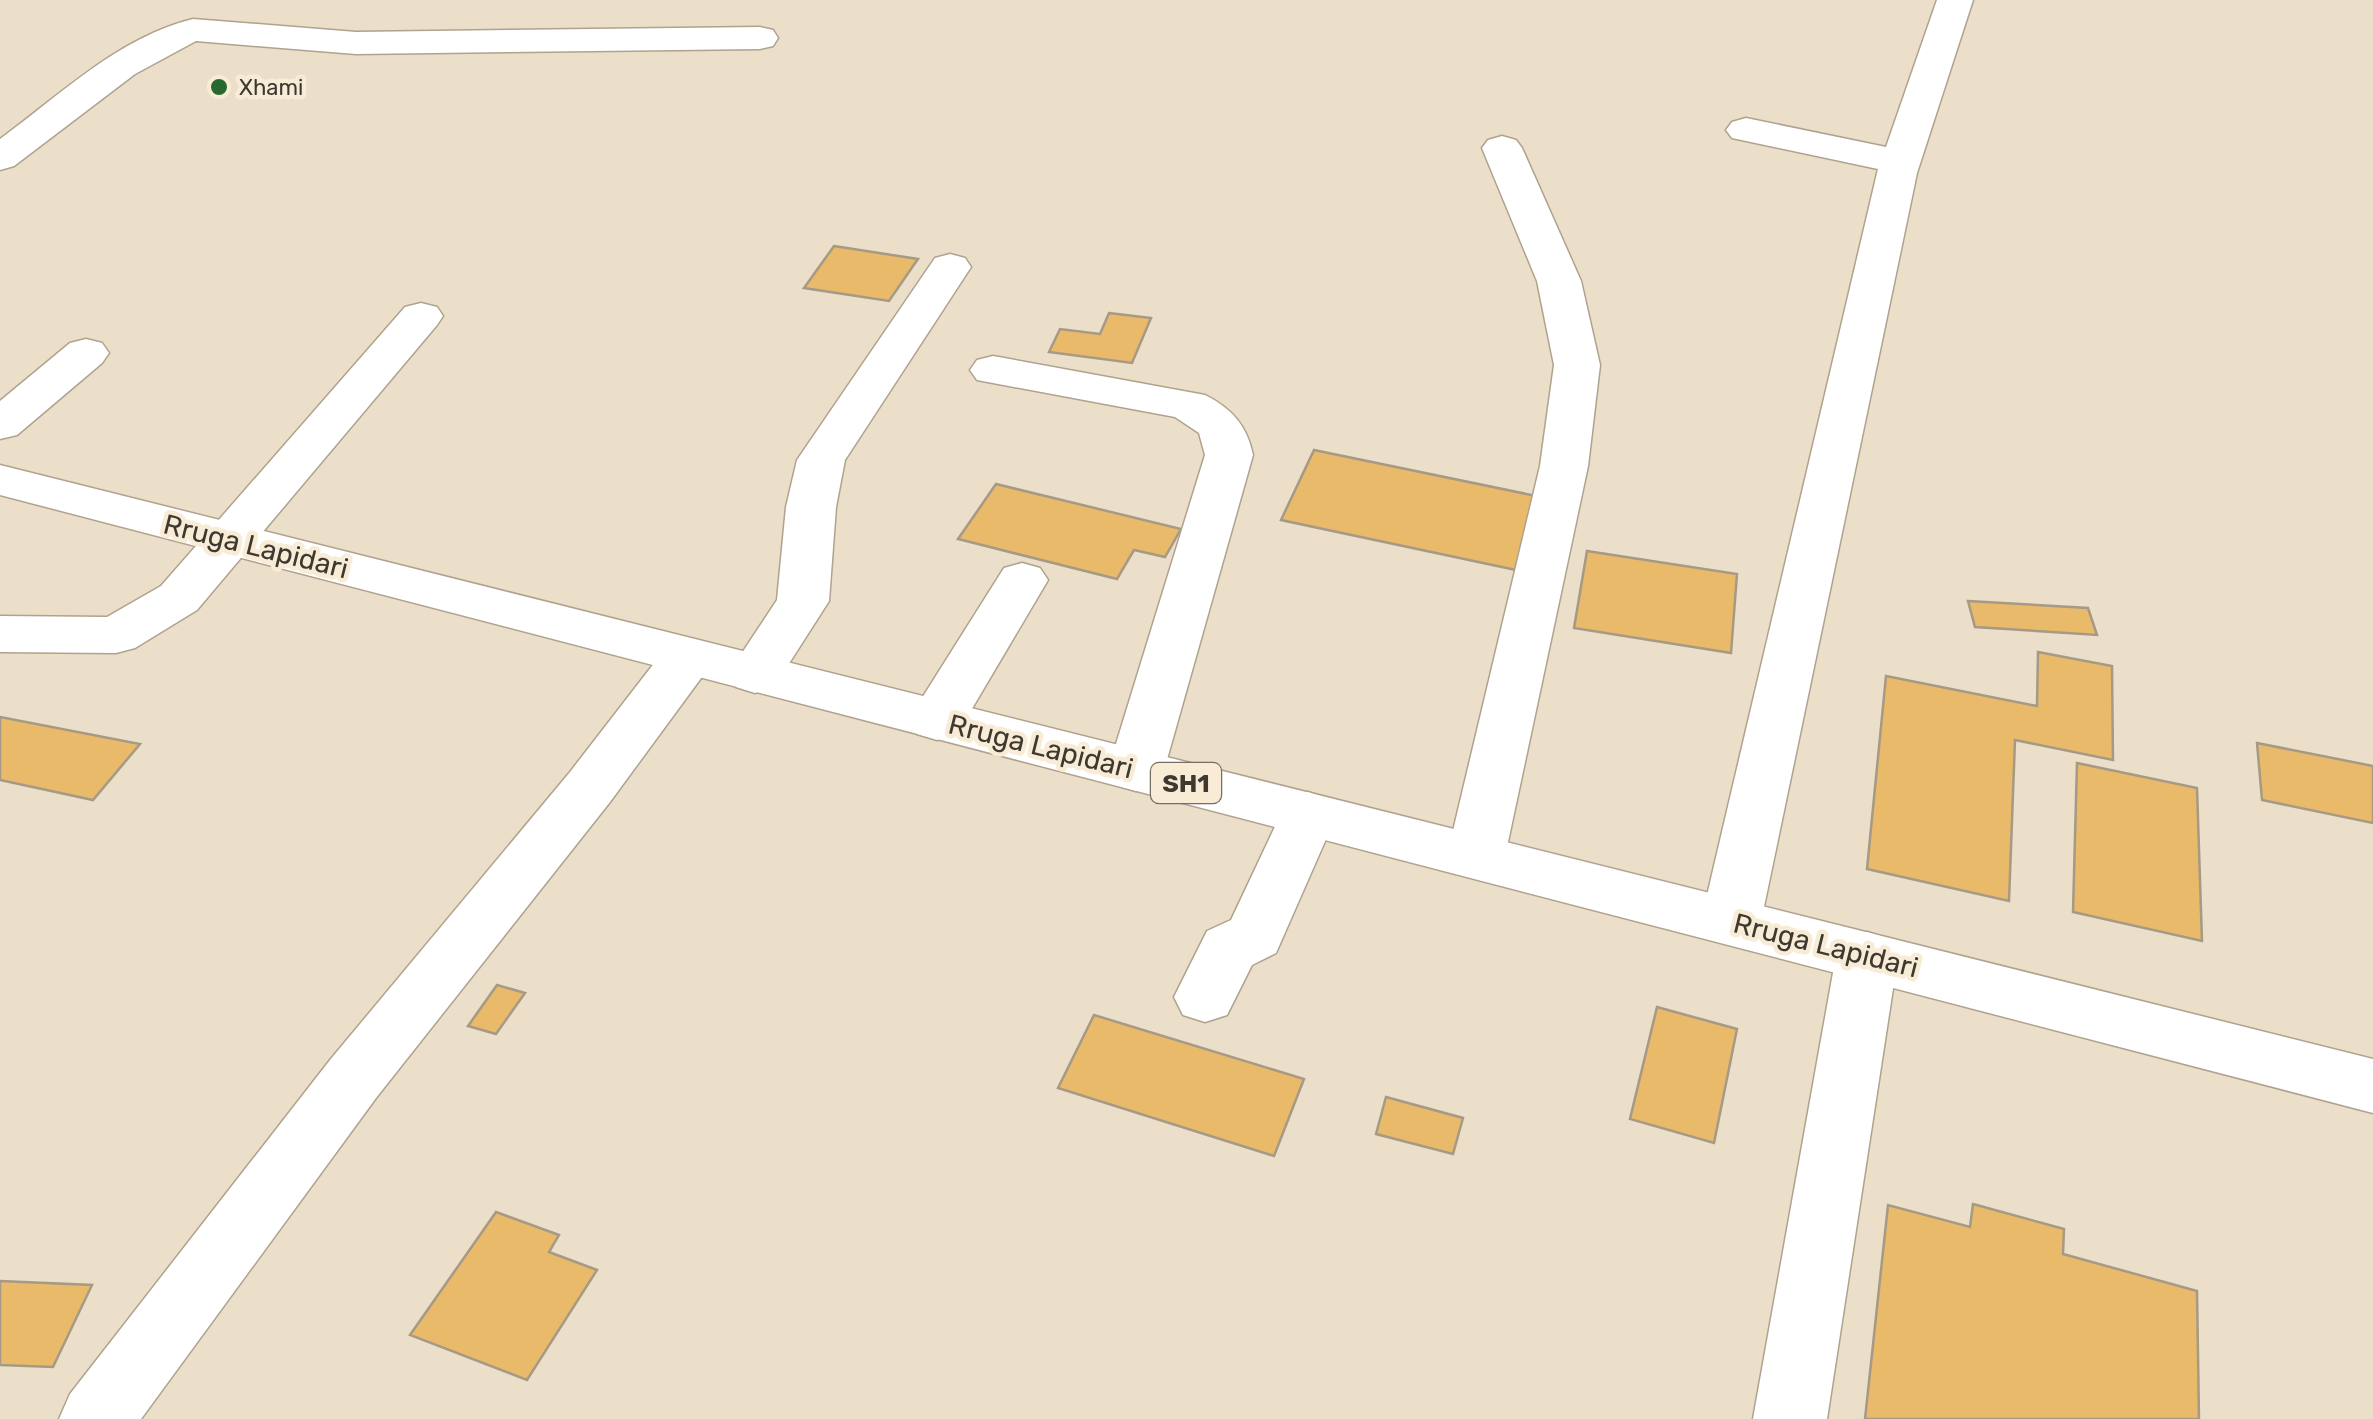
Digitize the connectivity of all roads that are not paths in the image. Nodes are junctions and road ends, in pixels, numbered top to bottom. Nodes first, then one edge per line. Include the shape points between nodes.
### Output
1 (1956, 0) edge
2 (760, 38) dead end
3 (1746, 130) dead end
4 (1502, 148) dead end
5 (0, 158) edge
6 (1901, 162) junction
7 (950, 266) dead end
8 (421, 316) dead end
9 (86, 353) dead end
10 (993, 370) dead end
11 (0, 425) edge
12 (0, 480) edge
13 (232, 540) junction
14 (1022, 580) dead end
15 (0, 634) edge
16 (688, 657) junction
17 (755, 674) junction
18 (938, 720) junction
19 (1136, 770) junction
20 (1308, 814) junction
21 (1476, 856) junction
22 (1730, 921) junction
23 (1867, 956) junction
24 (1205, 997) dead end
25 (2373, 1086) edge
26 (96, 1419) edge
27 (1790, 1419) edge

1 - 6 street
2 - 5 street via 356,43 193,30 166,38 122,66
3 - 6 street
4 - 21 street via 1558,281 1577,364 1564,466
6 - 22 street
7 - 17 street via 821,460 802,601
8 - 13 street
9 - 11 street
10 - 19 street via 1188,405 1226,432 1229,455
12 - 13 street, Rruga Lapidari / SH1
13 - 15 street via 179,598 116,635
13 - 16 street, Rruga Lapidari / SH1
14 - 18 street
16 - 17 street, Rruga Lapidari / SH1
16 - 26 street via 352,1079
17 - 18 street, Rruga Lapidari / SH1
18 - 19 street, Rruga Lapidari / SH1
19 - 20 street, Rruga Lapidari / SH1
20 - 21 street, Rruga Lapidari / SH1
20 - 24 street via 1254,936 1229,948
21 - 22 street, Rruga Lapidari / SH1
22 - 23 street, Rruga Lapidari / SH1
23 - 25 street, Rruga Lapidari / SH1
23 - 27 street

